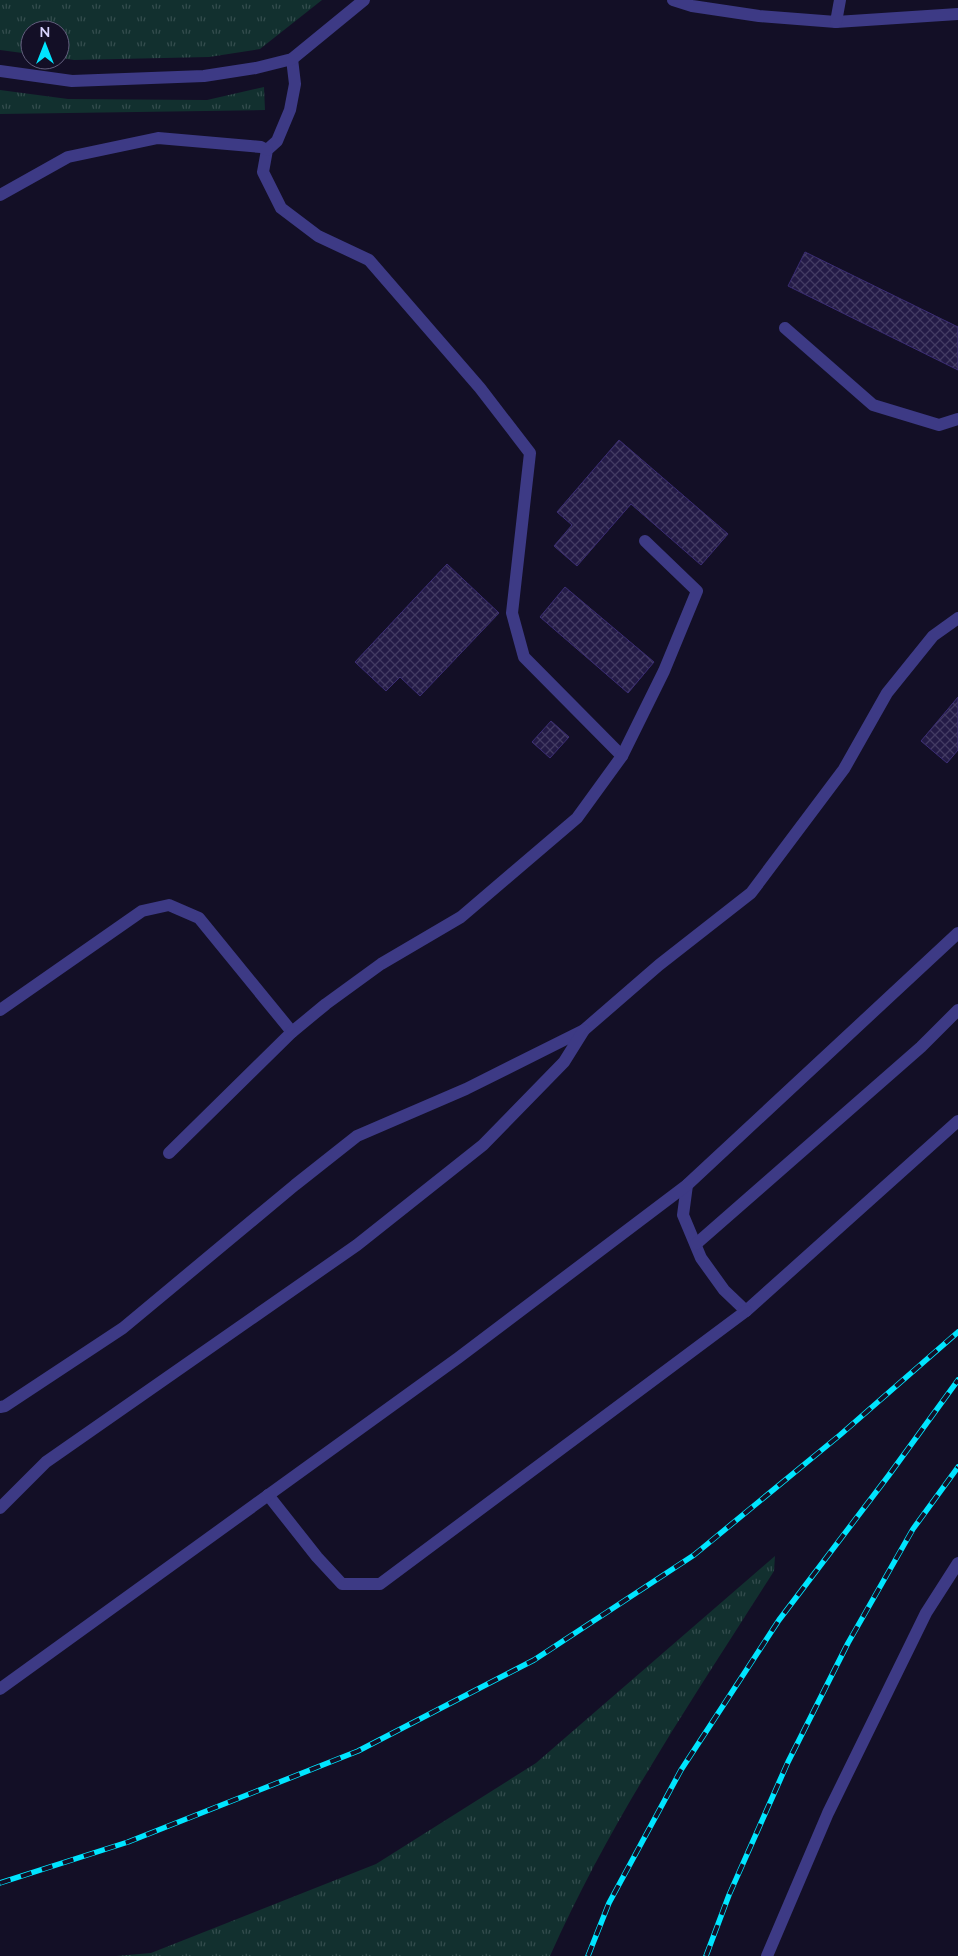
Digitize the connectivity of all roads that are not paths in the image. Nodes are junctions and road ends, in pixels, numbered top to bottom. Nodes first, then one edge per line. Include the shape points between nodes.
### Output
1 (364, 0) edge
2 (673, 0) edge
3 (840, 0) edge
4 (958, 14) edge
5 (836, 22) junction
6 (292, 59) junction
7 (0, 71) edge
8 (268, 150) junction
9 (0, 195) edge
10 (786, 328) dead end
11 (958, 420) edge
12 (645, 541) dead end
13 (958, 618) edge
14 (622, 756) junction
15 (958, 933) edge
16 (0, 1010) edge
17 (958, 1010) edge
18 (584, 1030) junction
19 (292, 1032) junction
20 (958, 1121) edge
21 (169, 1152) dead end
22 (687, 1184) junction
23 (696, 1244) junction
24 (746, 1311) junction
25 (0, 1407) edge
26 (268, 1495) junction
27 (0, 1508) edge
28 (958, 1563) edge
29 (0, 1689) edge
30 (767, 1956) edge

1 - 6 street
2 - 5 street via 759,16
3 - 5 street
4 - 5 street
6 - 7 street via 204,76 72,80
6 - 8 street via 295,84 290,110 277,141
8 - 9 street via 158,138 68,157
8 - 14 street via 263,172 281,208 318,236 369,260 480,388 530,453 512,613 524,657
10 - 11 street via 873,405 940,425
12 - 14 street via 697,591 664,670
13 - 18 street via 932,636 887,693 844,769 751,892
14 - 19 street via 578,818 461,917 382,964
15 - 22 street
16 - 19 street via 142,911 169,905 199,918
17 - 23 street
18 - 25 street via 466,1089 357,1136 123,1328
18 - 27 street via 564,1062 483,1145 357,1245 46,1462
19 - 21 street
20 - 24 street
22 - 23 street via 683,1215
22 - 26 street via 458,1358
23 - 24 street via 724,1290
24 - 26 street via 380,1584 342,1584
26 - 29 street
28 - 30 street via 926,1613 828,1813

